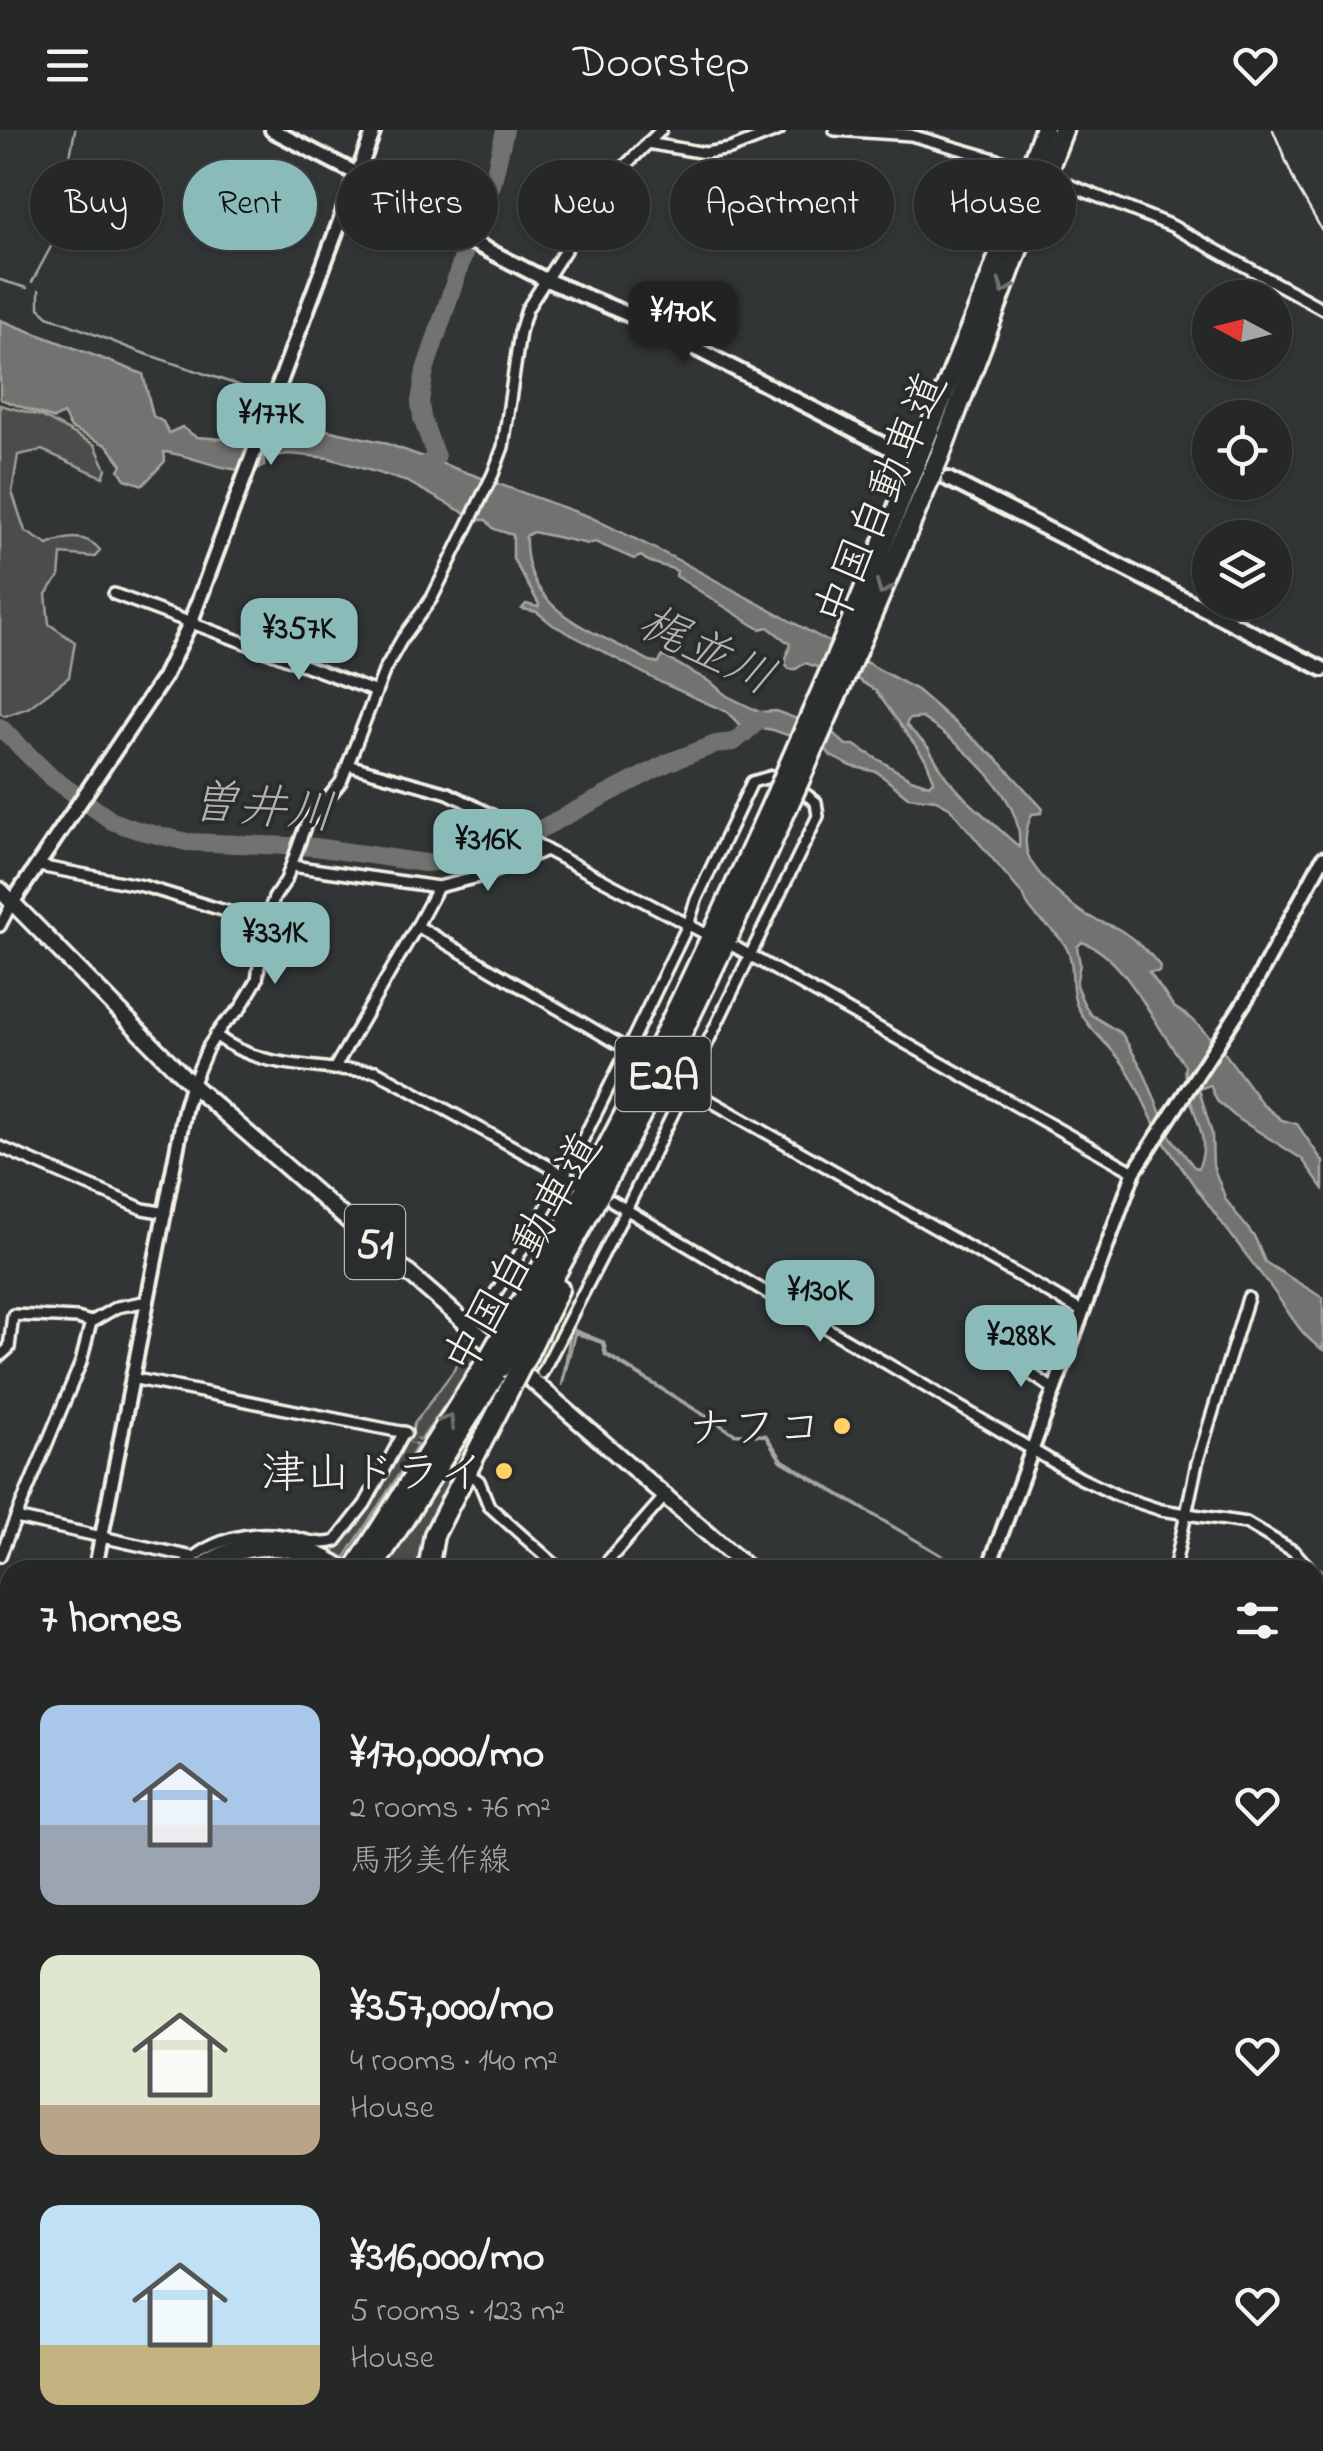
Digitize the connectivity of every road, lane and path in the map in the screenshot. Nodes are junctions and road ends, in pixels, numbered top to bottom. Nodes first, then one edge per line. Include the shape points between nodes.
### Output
1 (272, 130) edge
2 (374, 130) edge
3 (661, 130) edge
4 (779, 130) edge
5 (835, 130) edge
6 (1044, 130) edge
7 (1062, 130) edge
8 (648, 143) junction
9 (363, 160) edge
10 (997, 160) edge
11 (337, 163) edge
12 (1076, 188) edge
13 (337, 231) edge
14 (488, 250) edge
15 (544, 279) junction
16 (1323, 309) edge
17 (902, 455) dead end
18 (948, 479) dead end
19 (114, 594) dead end
20 (191, 620) junction
21 (851, 643) junction
22 (1323, 652) edge
23 (1320, 667) edge
24 (376, 692) junction
25 (348, 765) junction
26 (786, 792) junction
27 (544, 849) junction
28 (1323, 858) edge
29 (293, 863) junction
30 (39, 866) junction
31 (438, 887) junction
32 (0, 890) edge
33 (12, 903) junction
34 (265, 923) junction
35 (0, 926) edge
36 (417, 926) junction
37 (688, 926) junction
38 (704, 933) dead end
39 (735, 947) dead end
40 (750, 955) junction
41 (215, 1035) junction
42 (627, 1049) junction
43 (334, 1069) junction
44 (192, 1085) junction
45 (686, 1086) junction
46 (0, 1147) edge
47 (1134, 1172) junction
48 (564, 1175) junction
49 (577, 1182) dead end
50 (612, 1202) dead end
51 (626, 1210) junction
52 (166, 1213) junction
53 (1248, 1298) dead end
54 (148, 1302) junction
55 (1083, 1312) junction
56 (481, 1315) dead end
57 (91, 1322) junction
58 (515, 1344) junction
59 (0, 1356) edge
60 (1009, 1359) dead end
61 (500, 1370) junction
62 (542, 1374) dead end
63 (131, 1378) junction
64 (1055, 1390) junction
65 (1032, 1447) junction
66 (469, 1474) tunnel mouth
67 (667, 1494) junction
68 (1185, 1516) junction
69 (16, 1518) junction
70 (101, 1537) junction
71 (0, 1556) edge
72 (96, 1560) edge
73 (182, 1560) edge
74 (202, 1560) edge
75 (207, 1560) edge
76 (242, 1560) edge
77 (287, 1560) edge
78 (333, 1560) edge
79 (363, 1560) edge
80 (430, 1560) edge
81 (550, 1560) edge
82 (609, 1560) edge
83 (739, 1560) edge
84 (992, 1560) edge
85 (1176, 1560) edge
86 (1302, 1560) edge

1 - 11 main road
2 - 9 main road
3 - 8 street
4 - 8 street via 705,153
5 - 10 street via 911,136
6 - 21 highway, 中国自動車道 / E2A
7 -> 21 highway, 中国自動車道 / E2A via 947,438
8 - 15 street via 610,181
12 - 16 street via 1172,226
13 - 20 main road
14 - 15 main road
15 - 17 main road via 634,317
15 - 24 street via 520,332 493,474
18 - 23 main road
19 - 20 street
20 - 24 street
20 - 30 main road via 164,677
21 - 26 highway, 中国自動車道 / E2A, bridge
22 - 23 street
24 - 25 street
25 - 27 street via 448,793
25 - 29 street via 312,815
26 - 58 highway, 中国自動車道 / E2A via 574,1210
26 - 58 highway, 中国自動車道 / E2A via 702,994
27 - 31 street
27 - 37 street
28 - 47 street via 1232,1022
29 - 31 street
29 - 34 street
30 - 33 main road
30 - 34 street via 143,886
31 - 36 street
32 - 33 main road, 51
33 - 35 street
33 - 44 main road, 51
34 - 41 street via 257,980
36 - 42 street
36 - 43 street
37 - 38 street
37 - 40 street via 752,782 773,776 787,782 816,802 818,816
37 - 42 street
39 - 40 street
40 - 45 street
40 - 47 street
41 - 43 street via 263,1061
41 - 44 street
42 - 48 street
43 - 48 street via 376,1071
44 - 52 street
44 - 67 main road, 51
45 - 51 street
45 - 55 street
46 - 52 street
47 - 55 street
48 - 49 street
48 - 56 street
50 - 51 street
51 - 62 street
51 - 65 street
52 - 54 street
53 - 68 street
54 - 57 street via 117,1307
54 - 63 street
55 - 64 street
57 - 59 street via 13,1315 9,1348
57 - 69 street via 82,1362
58 - 61 highway, 中国自動車道 / E2A, bridge
58 - 61 highway, bridge
60 - 64 street
61 - 79 highway, 中国自動車道 / E2A
61 - 80 highway
63 - 70 street
63 - 74 street via 406,1433 336,1541 254,1534 232,1538
64 - 65 street
65 - 68 street via 1118,1496
65 - 84 street
66 - 81 street via 479,1481 488,1506
67 - 82 street
67 - 83 main road, 51
68 - 85 street
68 - 86 street via 1246,1523
69 - 70 street
69 - 71 street
70 - 72 street
70 - 73 street
75 - 78 highway via 262,1544
76 - 77 highway

